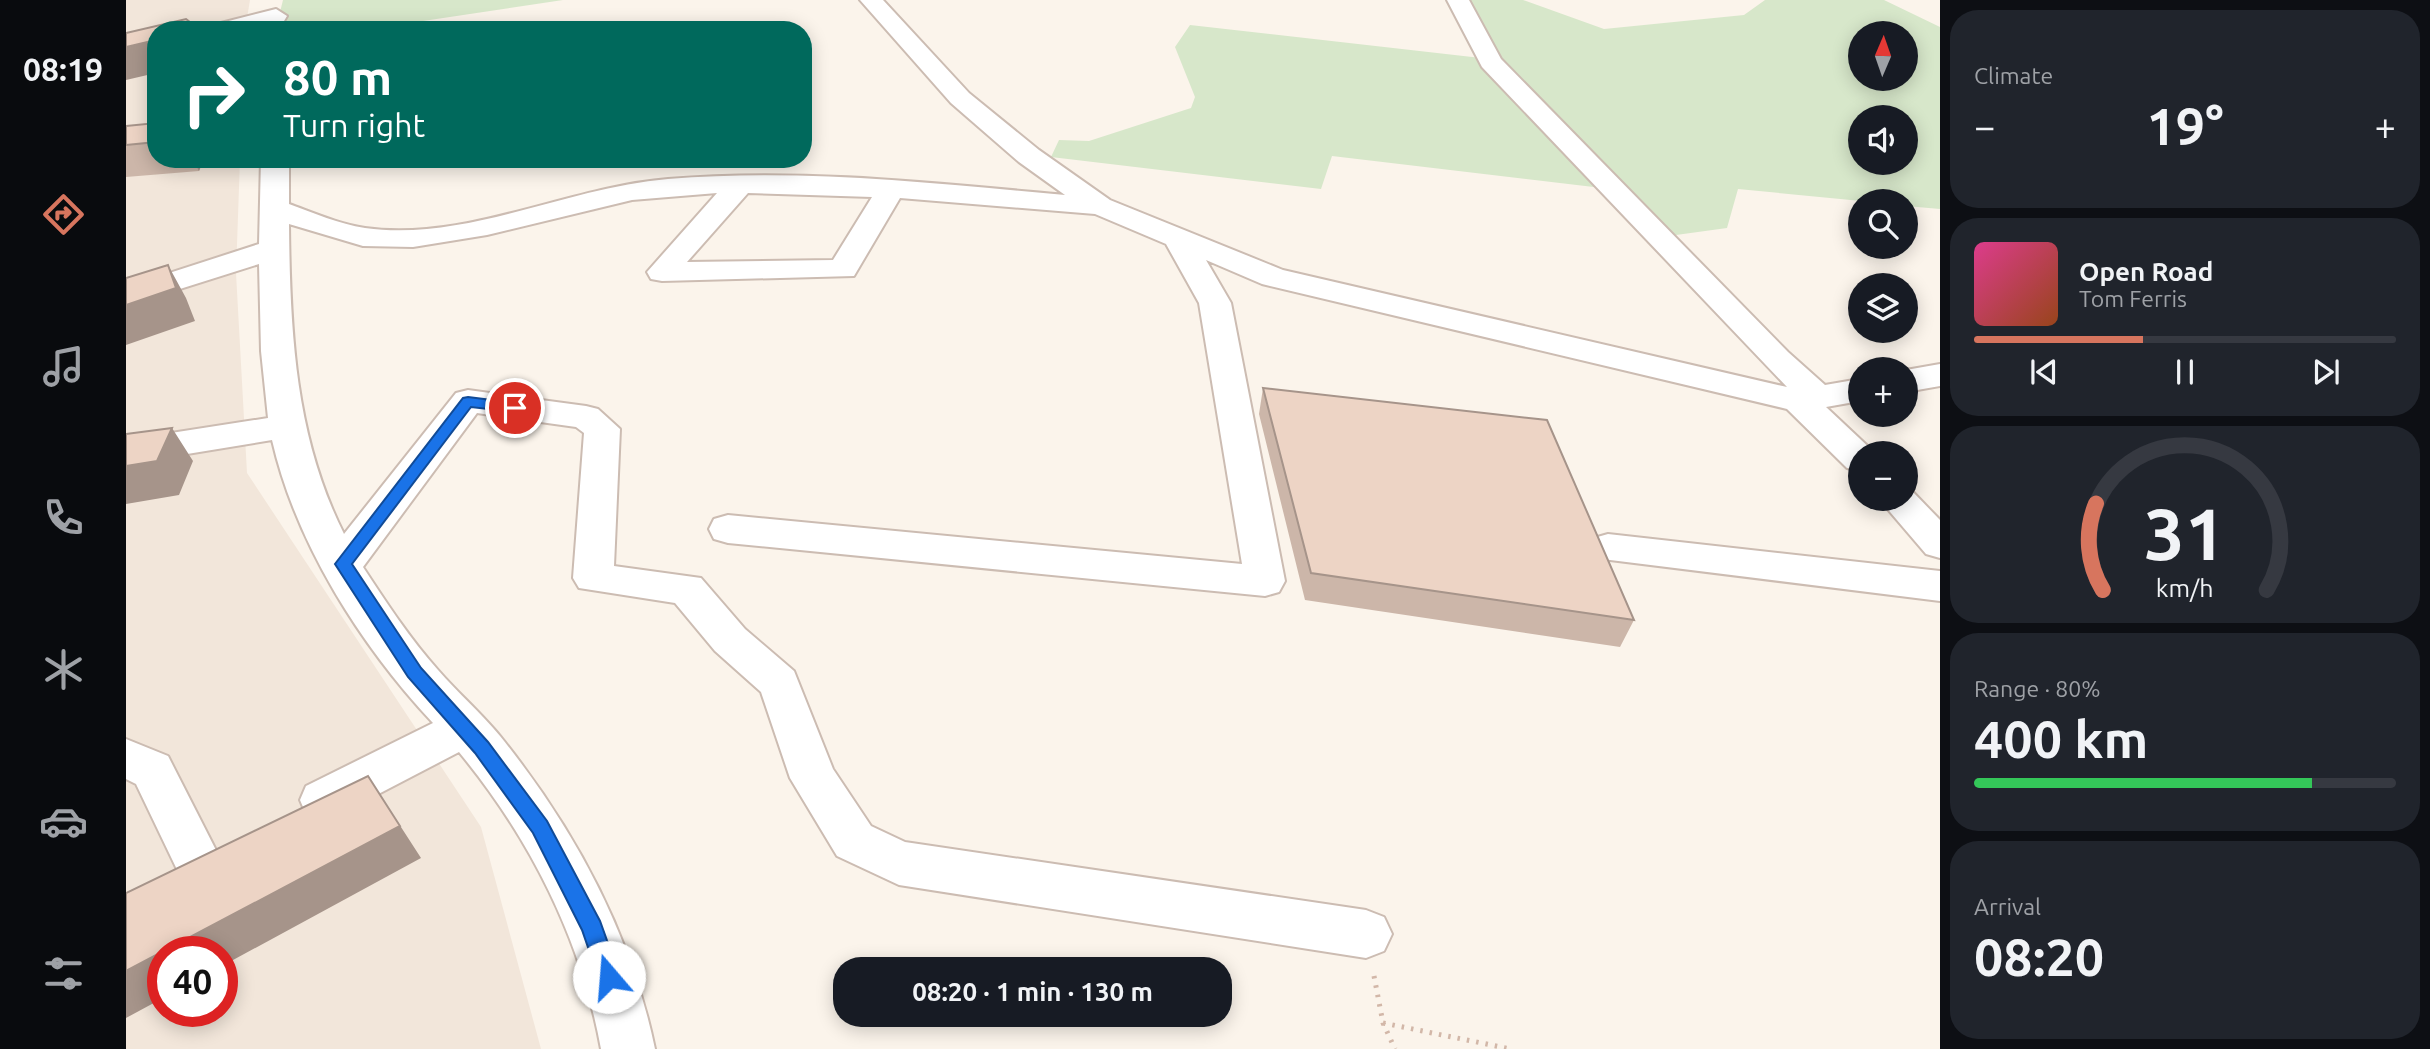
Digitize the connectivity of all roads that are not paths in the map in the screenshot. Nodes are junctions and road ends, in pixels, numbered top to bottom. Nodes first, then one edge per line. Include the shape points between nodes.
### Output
1 (871, 0) edge
2 (1458, 0) edge
3 (276, 15) edge
4 (254, 21) edge
5 (275, 168) edge
6 (740, 185) junction
7 (891, 190) junction
8 (1100, 206) junction
9 (274, 209) junction
10 (1177, 237) junction
11 (274, 249) junction
12 (126, 297) edge
13 (1940, 375) edge
14 (1918, 379) edge
15 (1848, 392) edge
16 (1809, 399) junction
17 (289, 426) junction
18 (1848, 445) edge
19 (126, 452) edge
20 (1909, 511) edge
21 (727, 529) dead end
22 (1940, 544) edge
23 (1608, 548) dead end
24 (344, 564) junction
25 (1940, 586) edge
26 (464, 727) junction
27 (126, 758) edge
28 (284, 821) edge
29 (199, 864) edge
30 (1366, 934) road end
31 (628, 1049) edge

1 - 8 street via 960,98 1029,156
2 - 16 street via 1491,62
3 - 4 street
5 - 9 street
6 - 7 street
6 - 7 street via 662,272 843,269
6 - 9 street via 664,187 421,238 374,238 338,231
7 - 8 street
8 - 10 street
9 - 11 street
10 - 16 street via 1273,277
10 - 21 street via 1215,303 1265,581
11 - 12 street
11 - 17 street
13 - 14 street
15 - 16 street
16 - 18 street
17 - 19 street
17 - 24 street via 295,460 324,530
20 - 22 street
23 - 25 street
24 - 26 street via 415,673
24 - 30 street via 468,401 586,417 602,429 593,578 687,589 730,640 779,683 813,778 854,841 900,863
26 - 28 street
26 - 31 street via 540,827 592,928
27 - 29 street via 152,770

